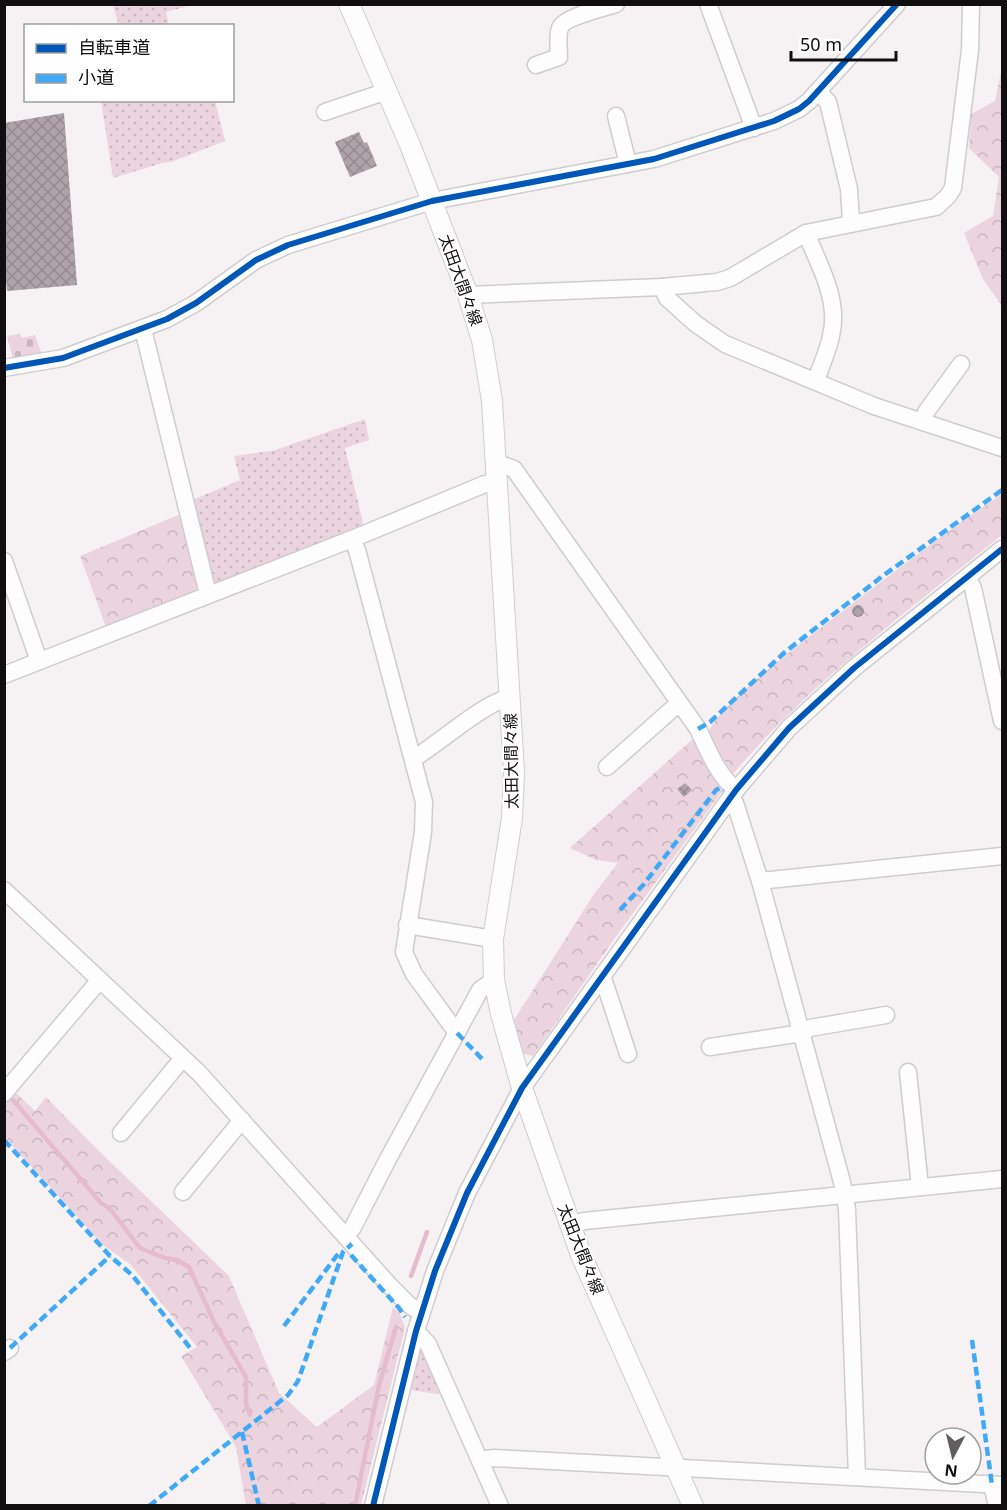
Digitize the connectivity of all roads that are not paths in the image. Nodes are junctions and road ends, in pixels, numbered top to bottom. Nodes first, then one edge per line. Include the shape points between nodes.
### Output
1 (349, 4) edge
2 (616, 4) edge
3 (708, 4) edge
4 (897, 4) edge
5 (971, 4) edge
6 (536, 65) dead end
7 (387, 92) junction
8 (818, 92) junction
9 (325, 112) dead end
10 (616, 116) dead end
11 (754, 128) junction
12 (627, 165) junction
13 (432, 201) junction
14 (851, 222) junction
15 (806, 233) junction
16 (662, 287) junction
17 (468, 295) junction
18 (143, 329) junction
19 (961, 364) dead end
20 (4, 368) edge
21 (816, 380) junction
22 (923, 422) junction
23 (1002, 448) edge
24 (496, 474) junction
25 (352, 539) junction
26 (1002, 549) edge
27 (4, 561) edge
28 (967, 578) junction
29 (208, 594) junction
30 (39, 661) junction
31 (4, 675) edge
32 (510, 698) junction
33 (679, 703) junction
34 (1002, 721) edge
35 (413, 759) junction
36 (607, 767) dead end
37 (734, 794) junction
38 (1002, 856) edge
39 (760, 881) junction
40 (4, 890) edge
41 (407, 925) junction
42 (493, 939) junction
43 (603, 978) junction
44 (494, 980) junction
45 (99, 981) junction
46 (886, 1016) dead end
47 (457, 1033) junction
48 (802, 1033) junction
49 (710, 1047) dead end
50 (628, 1054) dead end
51 (183, 1058) junction
52 (908, 1072) dead end
53 (522, 1088) junction
54 (4, 1094) edge
55 (242, 1120) junction
56 (121, 1133) dead end
57 (1002, 1179) edge
58 (920, 1187) junction
59 (183, 1192) dead end
60 (844, 1195) junction
61 (570, 1225) junction
62 (346, 1237) junction
63 (421, 1313) junction
64 (416, 1331) junction
65 (480, 1460) junction
66 (676, 1468) junction
67 (857, 1476) junction
68 (997, 1485) edge
69 (373, 1506) edge
70 (500, 1506) edge
71 (693, 1506) edge
72 (997, 1506) edge

1 - 7 main road, 太田大間々線
2 - 6 street via 563,24 559,57
3 - 11 street
4 - 8 street
5 - 14 street via 970,50 952,189 932,208
7 - 9 street
7 - 13 main road, 太田大間々線
8 - 11 street via 789,115
8 - 14 street via 828,102 849,189
10 - 12 street
11 - 12 street
12 - 13 street
13 - 17 main road, 太田大間々線
13 - 18 street via 279,249 256,260 182,312
14 - 15 street
15 - 16 street via 730,278
15 - 21 street via 833,302 831,337
16 - 17 street
16 - 21 street via 667,298 725,344
17 - 24 main road, 太田大間々線 via 489,380
18 - 20 street via 63,358
18 - 29 street
19 - 22 street
21 - 22 street via 874,406
22 - 23 street
24 - 25 street via 484,484
24 - 32 main road, 太田大間々線
24 - 33 street via 514,469
25 - 29 street
25 - 35 street
26 - 28 street
27 - 30 street
28 - 34 street via 973,588
28 - 37 street via 854,668 789,728
29 - 30 street
30 - 31 street
32 - 35 street via 495,702
32 - 42 main road, 太田大間々線 via 512,818
33 - 36 street
33 - 37 street
35 - 41 street via 424,816
37 - 39 street
37 - 43 street
38 - 39 street
39 - 48 street
40 - 45 street
41 - 42 street
41 - 47 street via 404,952 414,974
42 - 44 main road, 太田大間々線
43 - 50 street
43 - 53 street
44 - 47 street via 480,990
44 - 53 main road, 太田大間々線
45 - 51 street
45 - 54 street
46 - 48 street via 810,1028
47 - 62 street
48 - 49 street
48 - 60 street
51 - 55 street
51 - 56 street
52 - 58 street
53 - 61 main road, 太田大間々線
53 - 63 street via 455,1220
55 - 59 street
55 - 62 street
57 - 58 street
58 - 60 street
60 - 61 street
60 - 67 street
61 - 66 main road, 太田大間々線
62 - 63 street via 400,1296
63 - 64 street
64 - 65 street via 428,1344
64 - 69 street
65 - 66 street
65 - 70 street
66 - 67 street
66 - 71 main road, 太田大間々線
67 - 68 street
68 - 72 street

